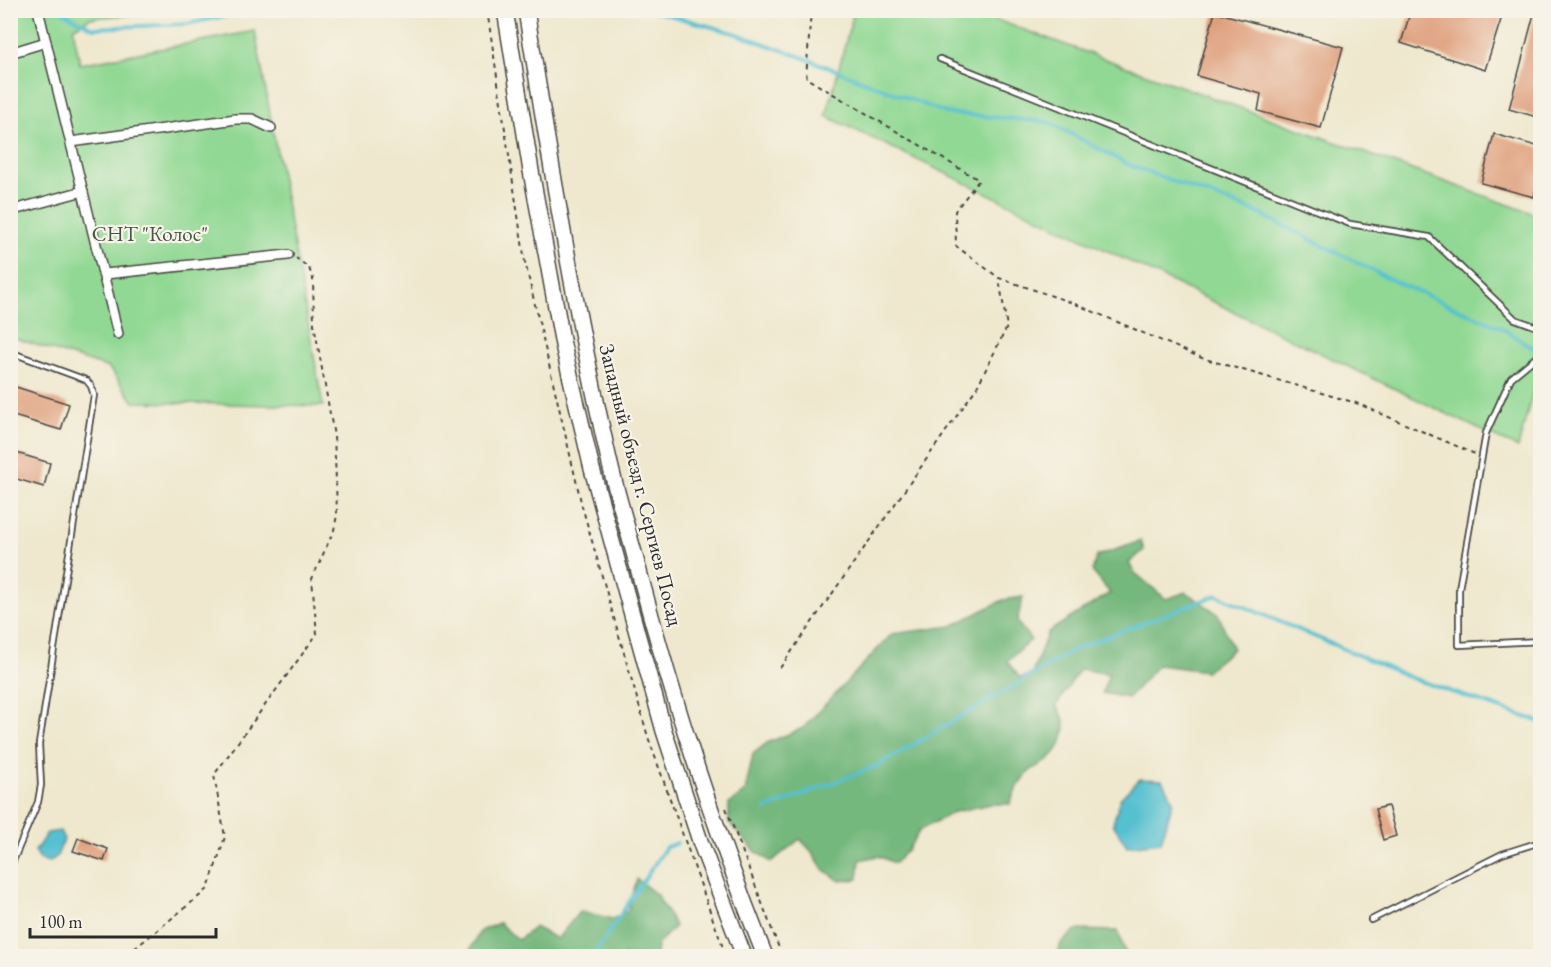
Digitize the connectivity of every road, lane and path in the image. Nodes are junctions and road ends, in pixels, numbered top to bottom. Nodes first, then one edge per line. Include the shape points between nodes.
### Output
1 (38, 10) edge
2 (505, 10) edge
3 (526, 10) edge
4 (811, 10) edge
5 (46, 42) junction
6 (10, 53) edge
7 (940, 59) dead end
8 (271, 128) dead end
9 (71, 142) junction
10 (83, 191) junction
11 (10, 211) edge
12 (288, 255) joint
13 (105, 274) junction
14 (999, 278) junction
15 (1540, 328) edge
16 (118, 334) dead end
17 (10, 352) edge
18 (1540, 354) edge
19 (1483, 457) junction
20 (1540, 640) edge
21 (780, 668) dead end
22 (724, 804) dead end
23 (1540, 842) edge
24 (10, 868) edge
25 (1371, 920) dead end
26 (134, 949) junction
27 (69, 957) edge
28 (129, 957) edge
29 (181, 957) edge
30 (744, 957) edge
31 (765, 957) edge
32 (782, 957) edge

1 - 5 street
2 - 30 main road, Западный объезд г. Сергиев Посад via 563,345 591,469 664,730
3 - 31 main road, Западный объезд г. Сергиев Посад via 572,282 610,463 681,723
4 - 14 path via 806,78 979,180 955,211 956,246
5 - 6 street
5 - 9 street
7 - 15 lane via 1350,224 1429,237 1515,319
8 - 9 street via 252,119 236,119
9 - 10 street
10 - 11 street
10 - 13 street
12 - 13 street
12 - 26 path via 309,268 313,279 314,324 334,436 337,515 312,579 317,634 214,775 225,837 208,889
13 - 16 street
14 - 19 path via 1073,303 1202,358 1356,403
14 - 21 path via 1007,327 977,387
17 - 24 lane via 86,380 94,394 39,744 40,794
18 - 19 lane via 1511,378 1486,433
19 - 20 lane via 1459,589 1459,645
22 - 32 path
23 - 25 lane via 1502,854
26 - 27 path
26 - 28 path
26 - 29 path

